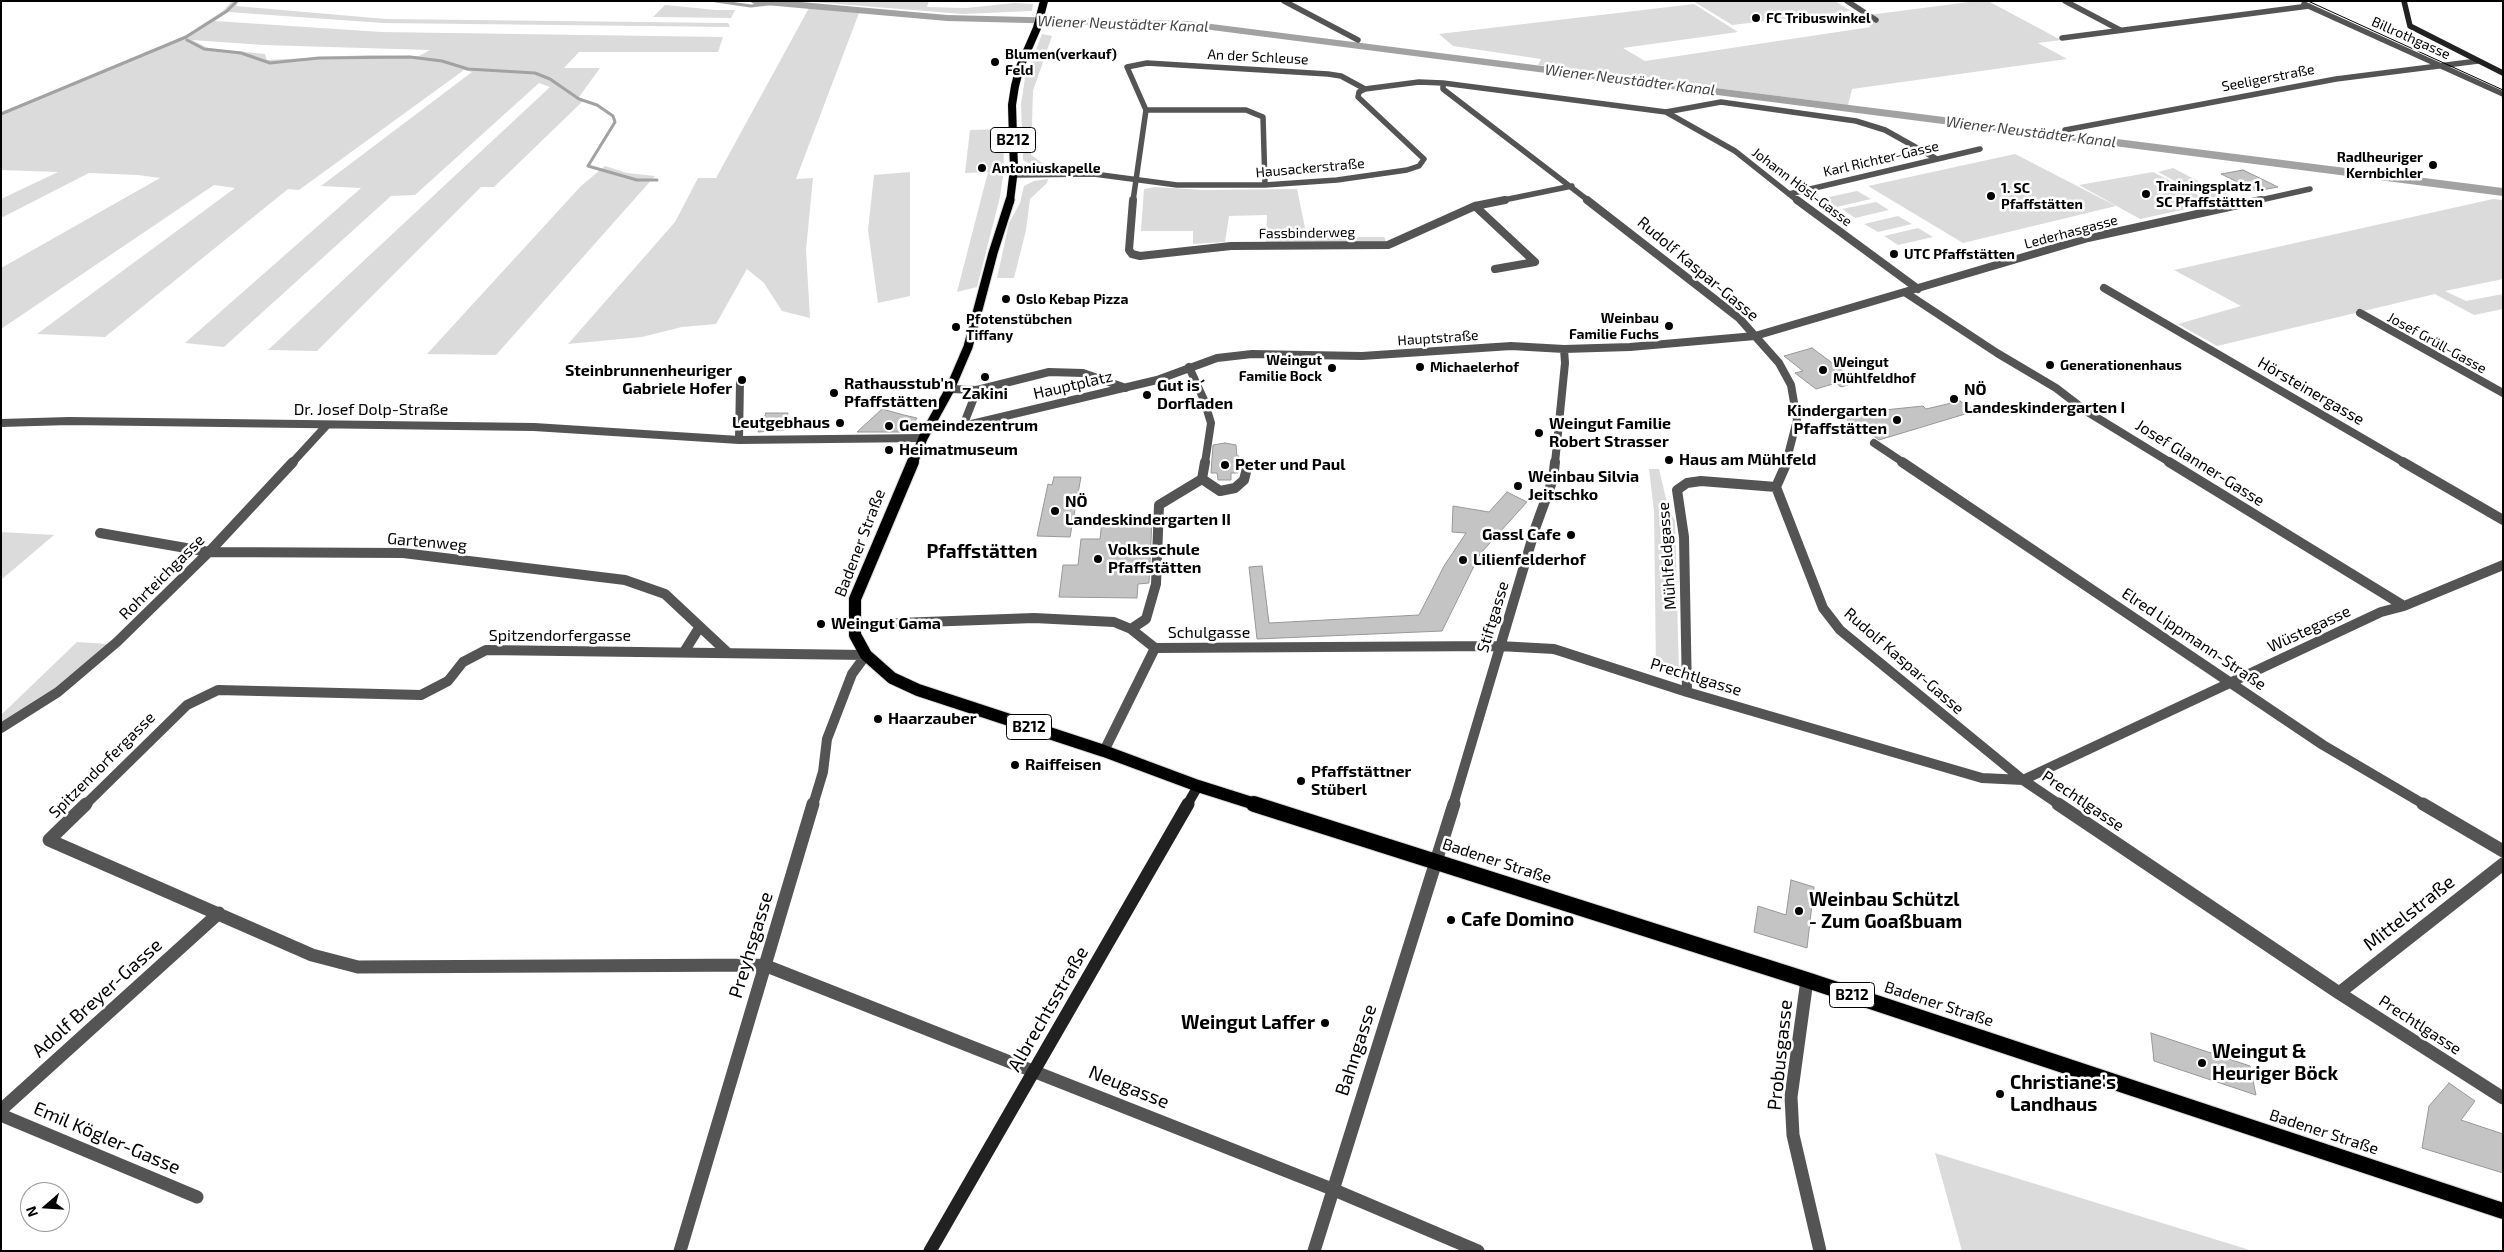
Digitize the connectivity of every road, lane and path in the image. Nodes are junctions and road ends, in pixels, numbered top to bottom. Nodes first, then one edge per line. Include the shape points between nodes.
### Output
1 (1044, 1) edge
2 (1284, 1) edge
3 (1847, 1) edge
4 (2065, 1) edge
5 (2299, 1) edge
6 (2404, 1) edge
7 (2309, 6) junction
8 (1876, 20) dead end
9 (2120, 30) junction
10 (2062, 38) dead end
11 (1358, 40) dead end
12 (2478, 61) junction
13 (2438, 64) junction
14 (2503, 73) edge
15 (1443, 83) junction
16 (1365, 88) junction
17 (2503, 94) edge
18 (1146, 110) junction
19 (1666, 112) junction
20 (2065, 130) dead end
21 (1980, 149) dead end
22 (1935, 158) junction
23 (1013, 175) junction
24 (1135, 179) junction
25 (1265, 185) junction
26 (1572, 186) junction
27 (2310, 189) dead end
28 (1789, 194) junction
29 (1475, 206) junction
30 (1495, 269) dead end
31 (2104, 288) dead end
32 (1918, 289) junction
33 (1906, 293) junction
34 (2360, 314) dead end
35 (1755, 336) junction
36 (1564, 348) junction
37 (1189, 367) junction
38 (740, 381) dead end
39 (1127, 388) junction
40 (950, 389) junction
41 (977, 390) junction
42 (2503, 394) edge
43 (1, 423) edge
44 (326, 426) junction
45 (963, 426) junction
46 (926, 433) junction
47 (739, 440) junction
48 (1874, 443) dead end
49 (1247, 468) dead end
50 (1202, 479) junction
51 (1776, 487) junction
52 (2503, 520) edge
53 (100, 533) dead end
54 (210, 552) junction
55 (2503, 565) edge
56 (2404, 606) junction
57 (898, 623) dead end
58 (699, 628) junction
59 (1131, 629) junction
60 (1500, 646) junction
61 (1155, 648) junction
62 (684, 652) junction
63 (727, 652) junction
64 (866, 655) junction
65 (2231, 684) junction
66 (1687, 692) junction
67 (1, 728) edge
68 (1104, 751) junction
69 (2023, 780) junction
70 (1198, 786) junction
71 (2503, 851) edge
72 (1436, 861) junction
73 (2503, 864) edge
74 (218, 913) junction
75 (764, 965) junction
76 (1807, 980) junction
77 (2338, 993) junction
78 (1035, 1072) junction
79 (2503, 1098) edge
80 (1, 1110) edge
81 (1, 1115) edge
82 (1332, 1189) junction
83 (197, 1197) dead end
84 (2503, 1211) edge
85 (680, 1251) edge
86 (930, 1251) edge
87 (1314, 1251) edge
88 (1478, 1251) edge
89 (1820, 1251) edge

1 - 23 main road, B212 via 1015,86 1012,105
2 - 11 street
3 - 8 street
4 - 9 street
5 - 7 street, Billrothgasse
6 - 12 street via 2410,26
7 - 9 street
7 - 13 street, Billrothgasse
9 - 10 street
12 - 13 street, Seeligerstraße
12 - 14 street
13 - 17 street, Billrothgasse
13 - 20 street, Seeligerstraße via 2302,84
15 - 16 street via 1418,82
15 - 19 street
15 - 26 street, Rudolf Kaspar-Gasse via 1443,89
16 - 18 street, An der Schleuse via 1341,76 1328,74 1147,63 1127,67
16 - 25 street, Hausackerstraße via 1358,97 1424,159 1419,166 1337,180
18 - 24 street
18 - 25 street via 1246,110 1263,117
19 - 22 street via 1721,102 1856,121 1885,130
19 - 28 street, Johann Hösl-Gasse via 1735,151
21 - 22 street, Karl Richter-Gasse
22 - 28 street, Karl Richter-Gasse
23 - 24 street, Hausackerstraße via 1094,174
23 - 40 main road, Badener Straße / B212 via 1010,201 968,347
24 - 25 street, Hausackerstraße via 1184,185
24 - 29 street, Fassbinderweg via 1129,250 1140,256 1231,246 1388,245
26 - 29 street, Fassbinderweg
26 - 35 street, Rudolf Kaspar-Gasse via 1739,318
27 - 32 street, Lederhasgasse via 2088,238
28 - 32 street, Johann Hösl-Gasse
29 - 30 street via 1535,262
31 - 52 street, Hörsteinergasse
32 - 33 street, Lederhasgasse
33 - 35 street, Lederhasgasse
33 - 56 street, Josef Glanner-Gasse via 2056,388 2086,411
34 - 42 street, Josef Grüll-Gasse
35 - 36 street, Hauptstraße via 1630,347
35 - 51 street, Rudolf Kaspar-Gasse via 1779,363 1791,385 1797,420 1785,468
36 - 37 street, Hauptstraße via 1511,346 1362,356 1252,354 1218,358
36 - 60 street, Stiftgasse via 1566,363 1553,479
37 - 39 street, Hauptstraße
37 - 50 street via 1210,422
38 - 47 street
39 - 41 street, Hauptplatz via 1083,373 1059,372
39 - 45 street, Hauptplatz
40 - 41 street, Hauptplatz
40 - 46 main road, Badener Straße / B212
41 - 45 street
43 - 44 street, Dr. Josef Dolp-Straße via 69,421
44 - 47 street, Dr. Josef Dolp-Straße via 534,427
44 - 54 street, Rohrteichgasse
45 - 46 street, Hauptplatz
46 - 47 street, Dr. Josef Dolp-Straße
46 - 64 main road, Badener Straße / B212 via 855,599 855,635
48 - 65 street, Elred Lippmann-Straße
49 - 50 street via 1244,480 1235,488 1220,491
50 - 59 street via 1159,505 1156,584 1146,618
51 - 66 street, Mühlfeldgasse via 1701,481 1687,482 1677,490 1684,537
51 - 69 street, Rudolf Kaspar-Gasse via 1823,608 1840,630
53 - 54 street, Gartenweg
54 - 58 street, Gartenweg via 403,553 625,580 666,594
54 - 67 street, Rohrteichgasse via 118,642 58,692
55 - 56 street, Wüstegasse
56 - 65 street, Wüstegasse via 2381,612
57 - 59 street, Schulgasse via 1034,618 1114,622
58 - 62 street
58 - 63 street, Gartenweg
59 - 61 street, Schulgasse
60 - 61 street, Schulgasse
60 - 66 street, Prechtlgasse via 1554,649
60 - 72 street, Stiftgasse
61 - 68 street
62 - 63 street, Spitzendorfergasse
62 - 74 street, Spitzendorfergasse via 486,650 462,662 448,681 421,695 218,690 187,705 49,840
63 - 64 street, Spitzendorfergasse
64 - 68 main road, Badener Straße / B212 via 892,678 918,690
64 - 75 street, Preyhsgasse via 852,674 830,730 823,772
65 - 69 street, Wüstegasse
65 - 71 street, Elred Lippmann-Straße via 2323,745
66 - 69 street, Prechtlgasse via 1982,778
68 - 70 main road, Badener Straße / B212
69 - 77 street, Prechtlgasse
70 - 72 main road, Badener Straße / B212
70 - 78 street, Albrechtsstraße
72 - 76 main road, Badener Straße / B212
72 - 82 street, Bahngasse
73 - 77 street, Mittelstraße
74 - 75 street, Spitzendorfergasse via 312,955 358,967
74 - 80 street, Adolf Breyer-Gasse
75 - 78 street, Neugasse
75 - 85 street, Preyhsgasse
76 - 84 main road, Badener Straße / B212
76 - 89 street, Probusgasse via 1791,1097 1793,1135
77 - 79 street, Prechtlgasse
78 - 82 street, Neugasse
78 - 86 street, Albrechtsstraße
81 - 83 street, Emil Kögler-Gasse
82 - 87 street, Bahngasse
82 - 88 street, Neugasse

